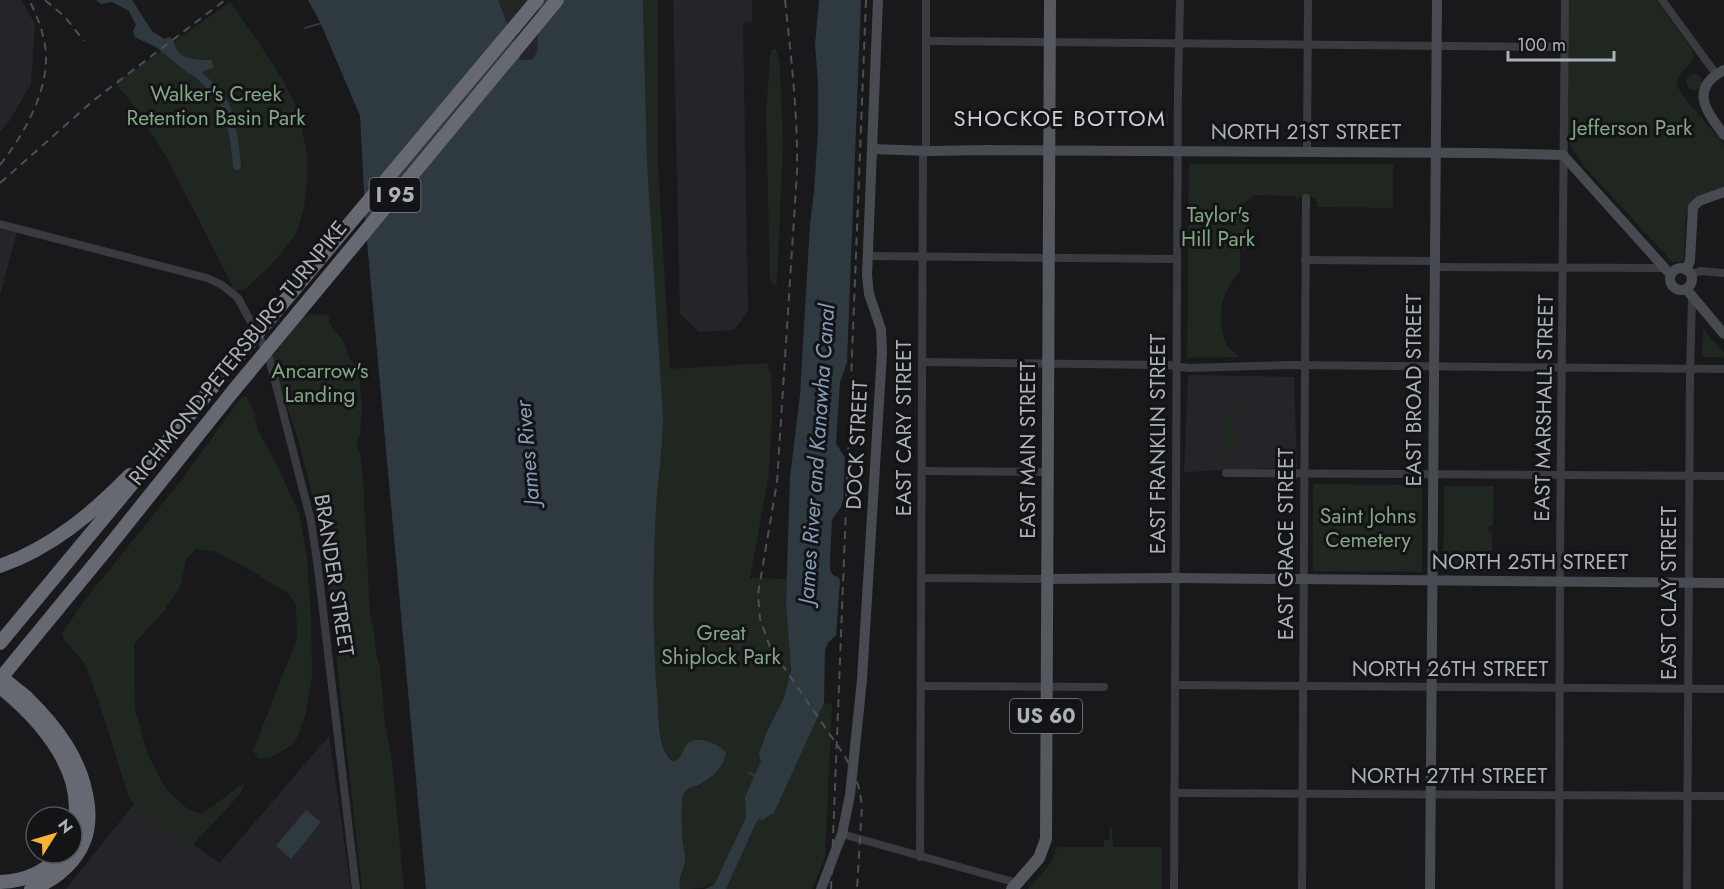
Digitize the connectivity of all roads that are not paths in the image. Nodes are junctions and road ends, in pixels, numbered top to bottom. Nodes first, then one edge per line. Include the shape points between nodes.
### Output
1 (537, 0) edge
2 (557, 0) edge
3 (878, 0) edge
4 (926, 0) edge
5 (1050, 0) edge
6 (1179, 0) edge
7 (1308, 0) edge
8 (1437, 0) edge
9 (1565, 0) edge
10 (1662, 0) edge
11 (926, 41) junction
12 (1050, 42) junction
13 (1179, 44) junction
14 (1308, 45) junction
15 (1437, 45) junction
16 (1564, 47) junction
17 (1720, 72) edge
18 (1724, 135) edge
19 (872, 149) junction
20 (1049, 150) junction
21 (924, 151) junction
22 (1178, 151) junction
23 (1307, 152) junction
24 (1436, 152) junction
25 (1563, 155) junction
26 (1724, 192) edge
27 (1306, 198) dead end
28 (0, 224) edge
29 (868, 256) junction
30 (922, 256) junction
31 (1049, 258) junction
32 (1177, 259) junction
33 (1305, 260) junction
34 (1435, 264) junction
35 (1563, 268) junction
36 (1667, 271) junction
37 (1688, 273) junction
38 (1724, 273) edge
39 (1690, 293) junction
40 (1724, 334) edge
41 (922, 362) junction
42 (1048, 364) junction
43 (1176, 366) junction
44 (1305, 366) junction
45 (1434, 367) junction
46 (1562, 368) junction
47 (1690, 368) junction
48 (1724, 369) edge
49 (197, 406) junction
50 (922, 471) junction
51 (1048, 472) junction
52 (1226, 473) dead end
53 (1304, 473) junction
54 (1433, 474) junction
55 (1561, 475) junction
56 (1689, 476) junction
57 (1724, 476) edge
58 (0, 566) edge
59 (921, 578) junction
60 (1176, 578) junction
61 (1047, 579) junction
62 (1304, 579) junction
63 (1433, 581) junction
64 (1560, 581) junction
65 (1689, 582) junction
66 (1724, 583) edge
67 (0, 644) edge
68 (0, 678) edge
69 (1176, 685) junction
70 (921, 686) junction
71 (0, 687) edge
72 (1046, 687) junction
73 (1104, 687) dead end
74 (1303, 687) junction
75 (1432, 688) junction
76 (1560, 688) junction
77 (1688, 689) junction
78 (1724, 689) edge
79 (22, 700) junction
80 (1174, 793) junction
81 (1302, 793) junction
82 (1431, 794) junction
83 (1560, 794) junction
84 (1688, 795) junction
85 (1724, 796) edge
86 (74, 805) edge
87 (842, 834) junction
88 (920, 857) junction
89 (50, 865) edge
90 (0, 882) edge
91 (1015, 886) edge
92 (31, 889) edge
93 (356, 889) edge
94 (821, 889) edge
95 (1174, 889) edge
96 (1302, 889) edge
97 (1430, 889) edge
98 (1559, 889) edge
99 (1687, 889) edge

1 - 49 highway, RICHMOND-PETERSBURG TURNPIKE / I 95, bridge
2 - 68 highway, RICHMOND-PETERSBURG TURNPIKE / I 95, bridge
3 - 19 main road, DOCK STREET
4 - 11 street, EAST CARY STREET
5 - 12 main road, EAST MAIN STREET / US 60
6 - 13 street, EAST FRANKLIN STREET
7 - 14 street
8 - 15 main road, EAST BROAD STREET
9 - 16 street, EAST MARSHALL STREET
10 - 17 street
11 - 12 street
11 - 21 street, EAST CARY STREET
12 - 13 street
12 - 20 main road, EAST MAIN STREET / US 60
13 - 14 street
13 - 22 street, EAST FRANKLIN STREET
14 - 15 street
14 - 23 street
15 - 16 street
15 - 24 main road, EAST BROAD STREET
16 - 25 street, EAST MARSHALL STREET
17 - 18 main road via 1704,93 1705,108
19 - 21 main road, NORTH 21ST STREET
19 - 29 main road, DOCK STREET
20 - 21 main road, NORTH 21ST STREET
20 - 22 main road, NORTH 21ST STREET
20 - 31 main road, EAST MAIN STREET / US 60
21 - 30 street, EAST CARY STREET
22 - 23 main road, NORTH 21ST STREET
22 - 32 street, EAST FRANKLIN STREET
23 - 24 main road, NORTH 21ST STREET
24 - 25 main road, NORTH 21ST STREET
24 - 34 main road, EAST BROAD STREET
25 - 35 street, EAST MARSHALL STREET
25 - 36 main road
26 - 37 main road via 1694,205
27 - 33 street, EAST GRACE STREET
28 - 93 street, BRANDER STREET via 192,273 222,285 241,303 268,354 311,521
29 - 30 street
29 - 87 main road, DOCK STREET via 868,288 881,329 882,352 862,680
30 - 31 street
30 - 41 street, EAST CARY STREET
31 - 32 street
31 - 42 main road, EAST MAIN STREET / US 60
32 - 43 street, EAST FRANKLIN STREET
33 - 34 street
33 - 44 street, EAST GRACE STREET
34 - 35 street
34 - 45 main road, EAST BROAD STREET
35 - 36 street
35 - 46 street, EAST MARSHALL STREET
36 - 37 main road via 1676,268
36 - 39 main road via 1676,288
37 - 38 street
37 - 39 main road
39 - 40 main road
39 - 47 street, EAST CLAY STREET
41 - 42 street
41 - 50 street, EAST CARY STREET
42 - 43 street
42 - 51 main road, EAST MAIN STREET / US 60
43 - 44 street
43 - 60 street, EAST FRANKLIN STREET
44 - 45 street
44 - 53 street, EAST GRACE STREET
45 - 46 street
45 - 54 main road, EAST BROAD STREET
46 - 47 street
46 - 55 street, EAST MARSHALL STREET
47 - 48 street
47 - 56 street, EAST CLAY STREET
49 - 58 highway via 83,518 46,545
49 - 67 highway, RICHMOND-PETERSBURG TURNPIKE / I 95
50 - 51 street
50 - 59 street, EAST CARY STREET
51 - 61 main road, EAST MAIN STREET / US 60
52 - 53 street
53 - 54 street
53 - 62 street, EAST GRACE STREET
54 - 55 street
54 - 63 main road, EAST BROAD STREET
55 - 56 street
55 - 64 street, EAST MARSHALL STREET
56 - 57 street
56 - 65 street, EAST CLAY STREET
59 - 61 street
59 - 70 street, EAST CARY STREET
60 - 61 main road, NORTH 25TH STREET
60 - 62 main road, NORTH 25TH STREET
60 - 69 street, EAST FRANKLIN STREET
61 - 72 main road, EAST MAIN STREET / US 60
62 - 63 main road, NORTH 25TH STREET
62 - 74 street, EAST GRACE STREET
63 - 64 main road, NORTH 25TH STREET
63 - 75 main road, EAST BROAD STREET
64 - 65 main road, NORTH 25TH STREET
64 - 76 street, EAST MARSHALL STREET
65 - 66 main road, NORTH 25TH STREET
65 - 77 street, EAST CLAY STREET
68 - 79 highway, bridge
69 - 74 street, NORTH 26TH STREET
69 - 80 street, EAST FRANKLIN STREET
70 - 72 street
70 - 88 street, EAST CARY STREET
71 - 79 highway
72 - 73 street
72 - 91 main road, EAST MAIN STREET / US 60 via 1046,839 1039,858
74 - 75 street, NORTH 26TH STREET
74 - 81 street, EAST GRACE STREET
75 - 76 street, NORTH 26TH STREET
75 - 82 main road, EAST BROAD STREET
76 - 77 street, NORTH 26TH STREET
76 - 83 street, EAST MARSHALL STREET
77 - 78 street, NORTH 26TH STREET
77 - 84 street, EAST CLAY STREET
79 - 86 highway via 64,761
79 - 92 highway via 48,720 74,756 84,781 89,813 85,843 75,857 58,876
80 - 81 street, NORTH 27TH STREET
80 - 95 street, EAST FRANKLIN STREET
81 - 82 street, NORTH 27TH STREET
81 - 96 street, EAST GRACE STREET
82 - 83 street, NORTH 27TH STREET
82 - 97 main road, EAST BROAD STREET
83 - 84 street, NORTH 27TH STREET
83 - 98 street, EAST MARSHALL STREET
84 - 85 street, NORTH 27TH STREET
84 - 99 street, EAST CLAY STREET
87 - 88 street
87 - 94 main road, DOCK STREET
88 - 91 street
89 - 90 highway via 33,876

